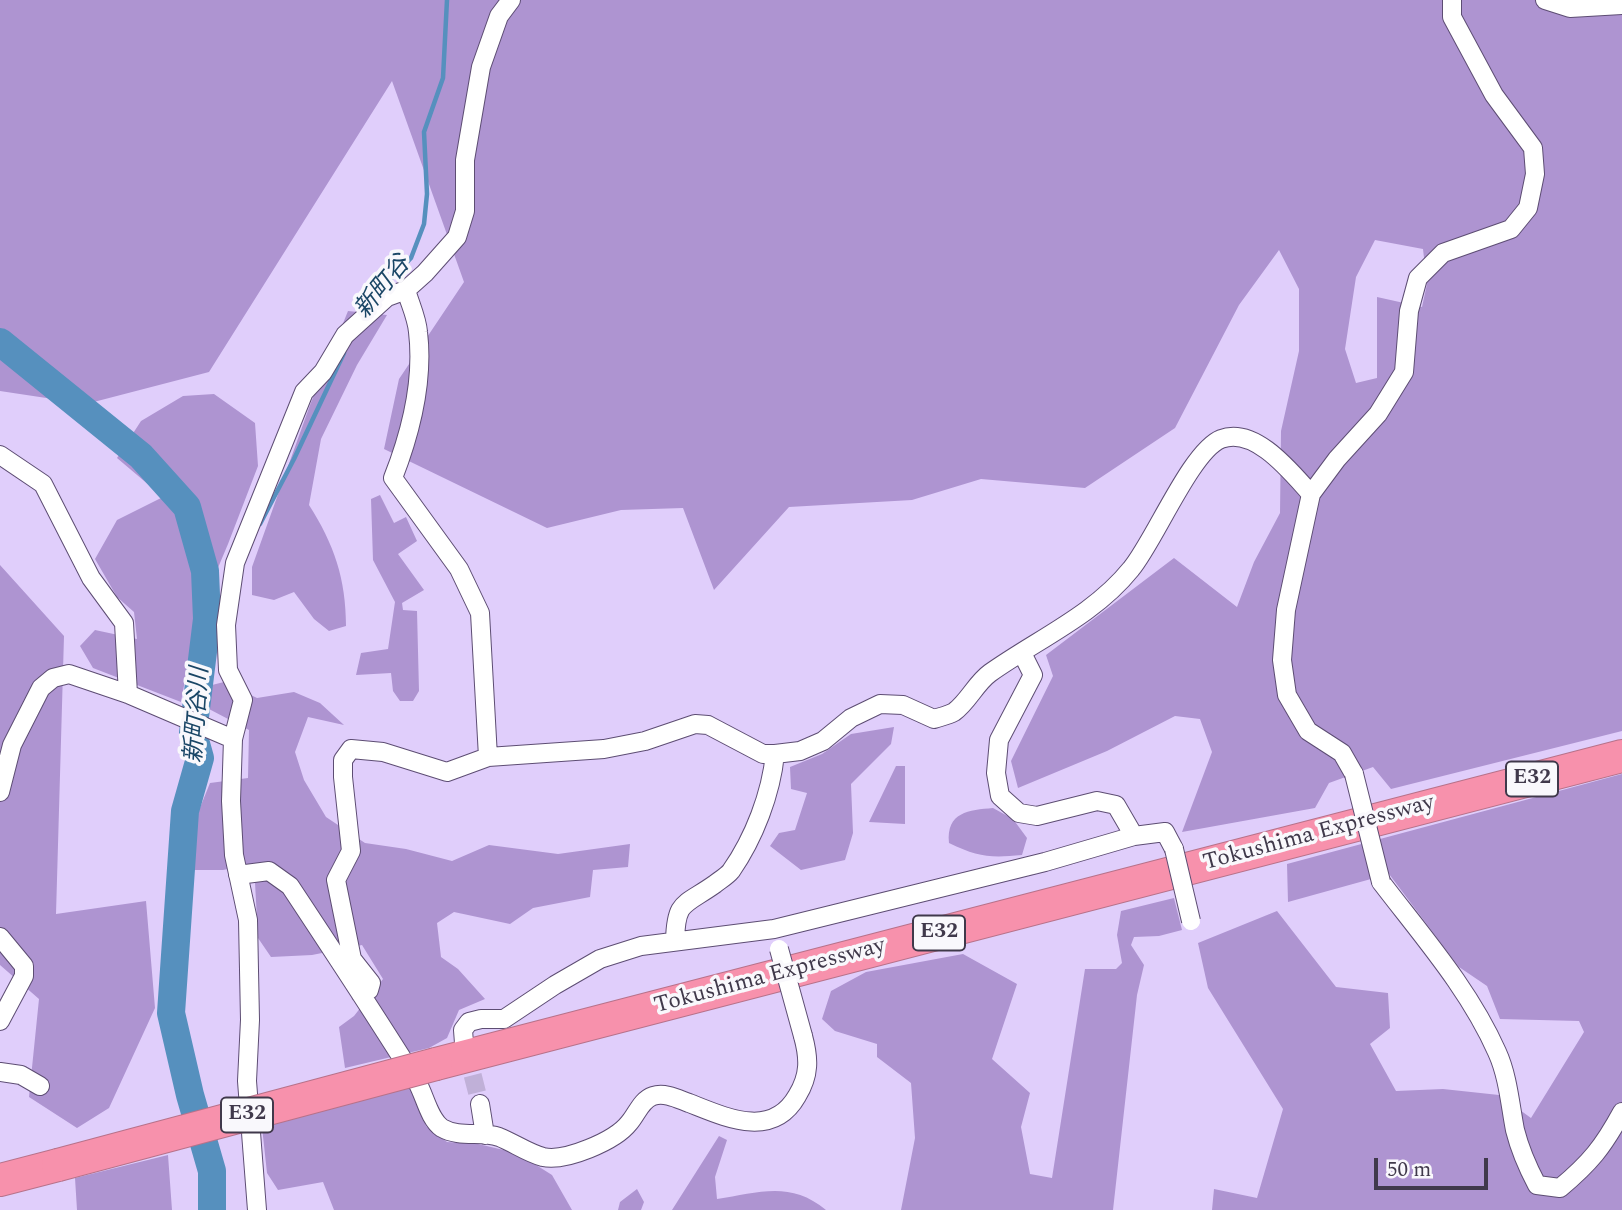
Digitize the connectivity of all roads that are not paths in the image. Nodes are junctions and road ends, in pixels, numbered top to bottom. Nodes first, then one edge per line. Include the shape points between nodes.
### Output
1 (511, 0) edge
2 (1452, 0) edge
3 (1545, 0) edge
4 (1622, 5) edge
5 (406, 290) junction
6 (0, 455) edge
7 (1311, 494) junction
8 (1022, 653) junction
9 (128, 694) junction
10 (233, 739) junction
11 (775, 754) junction
12 (1622, 755) edge
13 (488, 757) junction
14 (0, 792) edge
15 (1134, 835) junction
16 (238, 875) junction
17 (1191, 921) dead end
18 (774, 929) junction
19 (0, 937) edge
20 (675, 942) junction
21 (360, 993) junction
22 (0, 1021) edge
23 (464, 1043) dead end
24 (0, 1072) edge
25 (40, 1086) dead end
26 (480, 1104) tunnel mouth
27 (1622, 1112) edge
28 (485, 1135) junction
29 (0, 1180) edge
30 (257, 1210) edge

1 - 5 street via 499,16 481,67 465,160 465,211 457,237
2 - 7 street via 1452,17 1494,95 1533,148 1535,174 1528,208 1511,229 1443,253 1418,278 1409,311 1404,372 1378,414
3 - 4 street via 1570,8
5 - 10 street via 387,298 345,335 323,372 304,392 234,563 226,625 228,670 243,700
5 - 13 street via 418,329 420,366 409,436 393,478 459,569 480,613
6 - 9 street via 43,484 91,578 124,623
7 - 8 street via 1265,449 1241,436 1220,439 1201,455 1133,568 1106,597
7 - 27 street, bridge via 1286,610 1282,660 1287,695 1308,731 1342,753 1354,774 1381,882 1461,987 1497,1052 1518,1142 1537,1185 1560,1188 1586,1167
8 - 11 street via 988,674 954,712 934,719 903,705 880,704 851,718 823,741 800,751
8 - 15 street via 1033,675 999,740 996,773 1000,796 1019,813 1037,816 1097,800 1116,805
9 - 10 street
9 - 14 street via 69,674 53,678 41,688 12,745
10 - 16 street via 231,801
11 - 13 street via 763,754 695,724 604,749
11 - 20 street via 772,781 745,847 729,874 682,905 675,921
12 - 29 highway, Tokushima Expressway / E32, bridge
13 - 21 street via 447,772 383,752 351,749 343,760 351,851 336,880 352,960 371,983 369,990
15 - 17 street, bridge via 1165,832 1174,849
15 - 18 street via 1045,862
16 - 21 street via 269,871 290,886
16 - 30 street via 248,920 247,1081
18 - 20 street
18 - 28 street, bridge via 809,1059 805,1084 791,1108 773,1119 749,1123 667,1095 653,1096 614,1135 576,1154 556,1158 541,1157
19 - 22 street via 24,966 24,976
20 - 23 street via 641,946 600,959 504,1019 469,1022 463,1030
21 - 28 street via 420,1087 436,1122 444,1129
24 - 25 street via 21,1075
26 - 28 street

